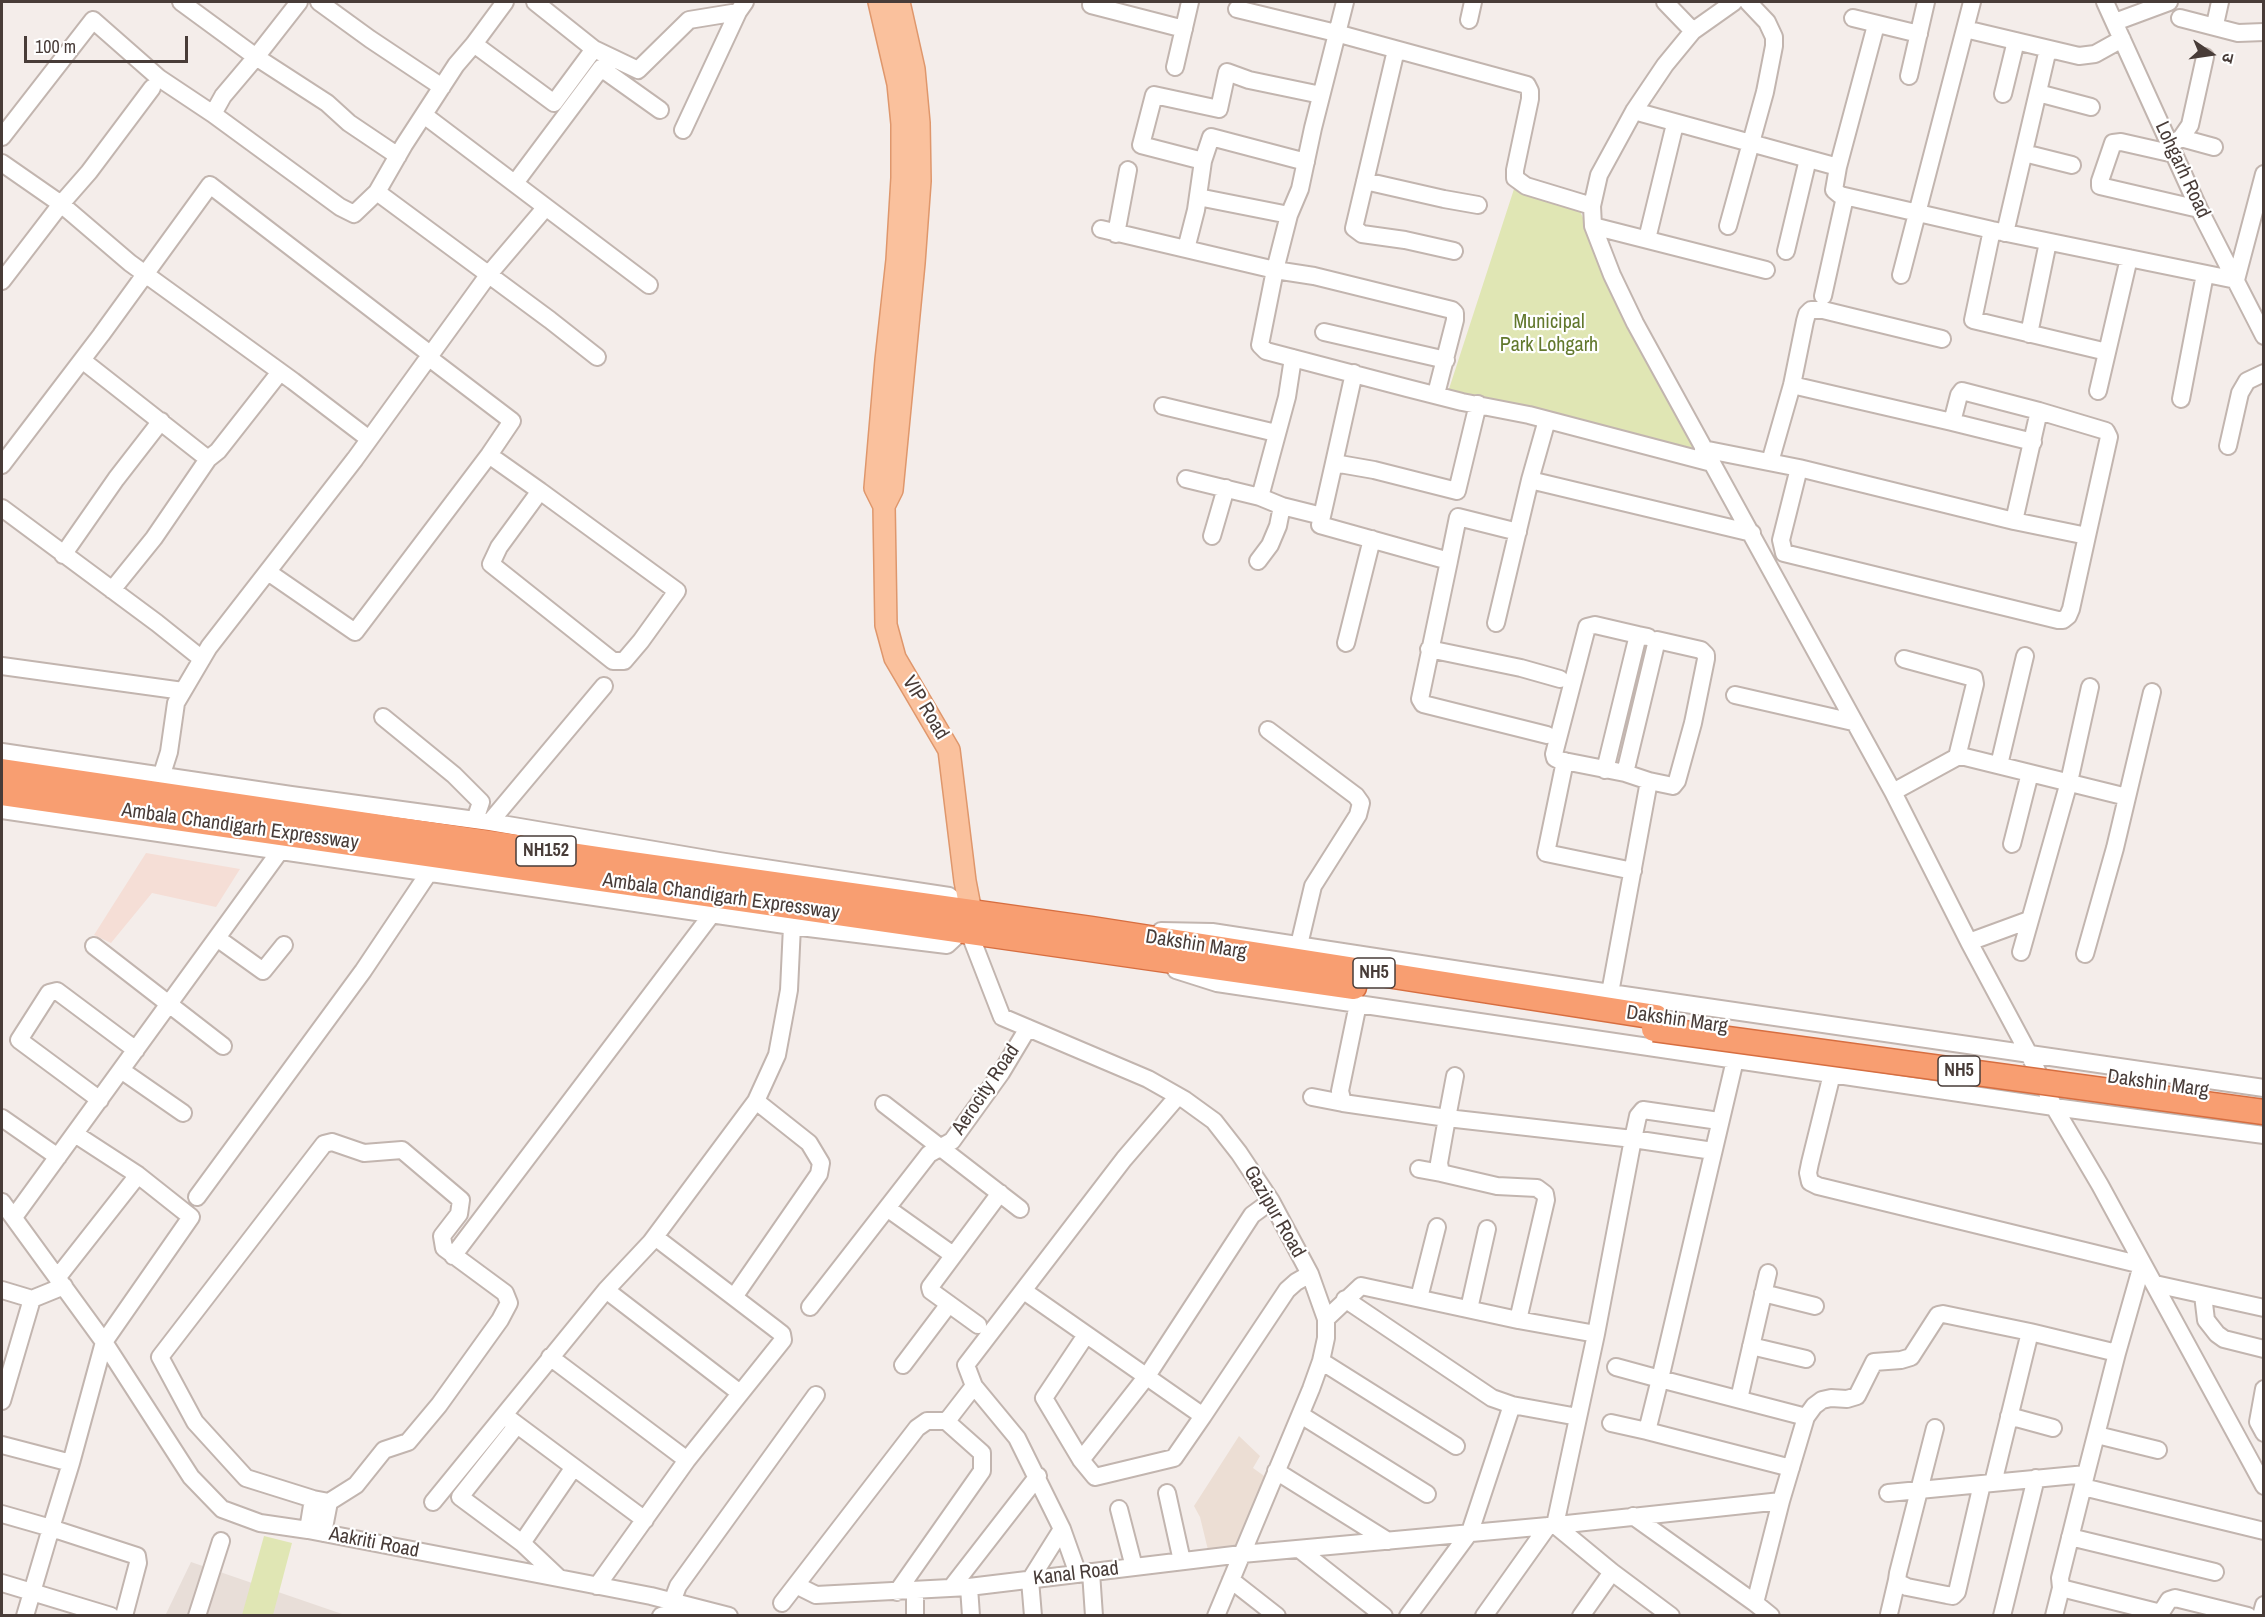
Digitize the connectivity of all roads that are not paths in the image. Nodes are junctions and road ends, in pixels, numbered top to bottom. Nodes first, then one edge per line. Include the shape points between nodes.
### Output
1 (181, 2) edge
2 (319, 2) edge
3 (505, 2) edge
4 (535, 2) edge
5 (879, 2) edge
6 (899, 2) edge
7 (1190, 2) edge
8 (1345, 2) edge
9 (1473, 2) edge
10 (1665, 2) edge
11 (1734, 2) edge
12 (1748, 2) edge
13 (1926, 2) edge
14 (1972, 2) edge
15 (2105, 2) edge
16 (2169, 2) edge
17 (2220, 2) edge
18 (295, 3) edge
19 (1091, 5) dead end
20 (742, 7) edge
21 (1262, 8) edge
22 (1237, 9) dead end
23 (1852, 18) dead end
24 (2180, 18) dead end
25 (1469, 20) dead end
26 (2216, 20) dead end
27 (2115, 22) junction
28 (1876, 25) junction
29 (895, 29) junction
30 (1184, 29) junction
31 (1965, 29) junction
32 (1693, 31) junction
33 (2264, 32) edge
34 (1336, 33) junction
35 (1919, 34) junction
36 (2122, 39) junction
37 (2016, 41) junction
38 (474, 44) junction
39 (594, 49) junction
40 (2048, 49) junction
41 (1396, 50) junction
42 (256, 57) junction
43 (2205, 57) dead end
44 (1175, 67) dead end
45 (1909, 76) dead end
46 (442, 87) junction
47 (152, 88) dead end
48 (2038, 93) junction
49 (2002, 94) dead end
50 (1321, 95) junction
51 (2091, 107) dead end
52 (660, 110) dead end
53 (1634, 111) junction
54 (213, 114) junction
55 (424, 115) junction
56 (1675, 124) junction
57 (683, 130) dead end
58 (2, 137) edge
59 (1751, 143) junction
60 (2175, 145) junction
61 (2214, 147) dead end
62 (2024, 153) junction
63 (398, 156) junction
64 (1808, 159) junction
65 (1203, 161) junction
66 (1306, 162) junction
67 (2, 163) edge
68 (2072, 165) dead end
69 (1838, 167) junction
70 (1128, 170) dead end
71 (2264, 174) edge
72 (1365, 181) junction
73 (515, 183) junction
74 (377, 192) junction
75 (1198, 197) junction
76 (1845, 197) junction
77 (61, 204) junction
78 (1478, 205) dead end
79 (1592, 206) junction
80 (546, 207) junction
81 (2199, 209) junction
82 (1917, 213) junction
83 (1289, 215) junction
84 (1593, 226) junction
85 (1728, 226) dead end
86 (1998, 232) junction
87 (1647, 239) junction
88 (2048, 242) junction
89 (1186, 249) junction
90 (1454, 251) dead end
91 (1786, 251) dead end
92 (2129, 258) junction
93 (1275, 270) junction
94 (1766, 270) dead end
95 (145, 274) junction
96 (489, 274) junction
97 (2205, 274) junction
98 (1902, 275) dead end
99 (2236, 280) junction
100 (2, 281) edge
101 (649, 285) dead end
102 (1823, 296) dead end
103 (1324, 332) dead end
104 (2029, 334) junction
105 (2264, 336) edge
106 (1942, 339) dead end
107 (2107, 352) junction
108 (429, 355) junction
109 (597, 357) dead end
110 (1293, 358) junction
111 (82, 360) junction
112 (1446, 360) junction
113 (280, 372) junction
114 (1354, 373) junction
115 (2264, 373) edge
116 (1792, 385) junction
117 (2098, 391) dead end
118 (1436, 394) junction
119 (2181, 399) dead end
120 (1478, 404) junction
121 (1163, 406) dead end
122 (2039, 411) junction
123 (1547, 420) junction
124 (161, 421) junction
125 (1952, 422) junction
126 (1276, 433) junction
127 (369, 439) junction
128 (2033, 442) junction
129 (2228, 446) dead end
130 (489, 455) junction
131 (1707, 456) junction
132 (208, 459) junction
133 (1770, 462) junction
134 (1334, 463) junction
135 (2, 465) edge
136 (1799, 468) junction
137 (1186, 479) dead end
138 (1530, 480) junction
139 (1226, 488) junction
140 (540, 491) junction
141 (1260, 497) junction
142 (1282, 506) junction
143 (2, 508) edge
144 (1322, 516) junction
145 (2014, 521) junction
146 (1518, 532) junction
147 (1752, 533) junction
148 (1212, 536) dead end
149 (2087, 536) junction
150 (1372, 539) junction
151 (63, 555) junction
152 (1258, 561) dead end
153 (1449, 561) junction
154 (268, 572) junction
155 (112, 591) junction
156 (1496, 623) dead end
157 (1638, 635) junction
158 (1657, 640) junction
159 (1347, 643) dead end
160 (1429, 649) junction
161 (2025, 656) dead end
162 (202, 659) junction
163 (1904, 659) dead end
164 (2, 666) edge
165 (1560, 679) dead end
166 (604, 686) dead end
167 (2090, 687) dead end
168 (183, 691) junction
169 (2152, 692) dead end
170 (1735, 695) dead end
171 (383, 717) dead end
172 (1853, 722) junction
173 (1268, 730) dead end
174 (1547, 735) dead end
175 (2, 752) edge
176 (1957, 757) junction
177 (1565, 761) junction
178 (1999, 765) junction
179 (1605, 770) junction
180 (2, 771) edge
181 (2030, 772) junction
182 (1625, 773) junction
183 (162, 774) junction
184 (1649, 781) junction
185 (2068, 782) junction
186 (1893, 792) junction
187 (2, 793) edge
188 (2127, 797) junction
189 (2, 810) edge
190 (483, 821) junction
191 (2012, 844) dead end
192 (280, 851) junction
193 (1633, 871) junction
194 (428, 874) junction
195 (712, 914) junction
196 (2029, 920) junction
197 (967, 925) junction
198 (792, 927) junction
199 (1092, 929) junction
200 (217, 938) junction
201 (1969, 942) junction
202 (284, 945) dead end
203 (1299, 945) junction
204 (94, 946) dead end
205 (2021, 952) dead end
206 (1120, 953) junction
207 (2085, 954) dead end
208 (1610, 993) junction
209 (1358, 1004) junction
210 (169, 1005) junction
211 (1655, 1023) junction
212 (1028, 1028) junction
213 (223, 1046) dead end
214 (136, 1050) junction
215 (2030, 1056) junction
216 (1735, 1060) junction
217 (121, 1070) junction
218 (1832, 1074) junction
219 (1455, 1076) dead end
220 (2264, 1088) edge
221 (1178, 1096) junction
222 (1312, 1097) dead end
223 (2264, 1098) edge
224 (100, 1100) junction
225 (756, 1101) junction
226 (1343, 1103) junction
227 (884, 1104) dead end
228 (2054, 1107) junction
229 (2264, 1112) edge
230 (183, 1113) dead end
231 (2, 1118) edge
232 (1447, 1118) junction
233 (1719, 1120) junction
234 (75, 1134) junction
235 (2264, 1135) edge
236 (1633, 1139) junction
237 (940, 1148) junction
238 (1713, 1151) junction
239 (58, 1157) junction
240 (1419, 1169) dead end
241 (1441, 1173) junction
242 (138, 1175) junction
243 (1000, 1193) junction
244 (197, 1197) dead end
245 (1271, 1201) junction
246 (2, 1202) edge
247 (887, 1208) junction
248 (1020, 1209) dead end
249 (14, 1217) junction
250 (1437, 1227) dead end
251 (1487, 1229) dead end
252 (655, 1237) junction
253 (953, 1255) junction
254 (453, 1256) junction
255 (2142, 1265) junction
256 (1768, 1273) dead end
257 (1310, 1274) junction
258 (61, 1282) junction
259 (2155, 1284) junction
260 (2, 1290) edge
261 (606, 1290) junction
262 (1024, 1291) junction
263 (1763, 1293) junction
264 (2203, 1295) junction
265 (734, 1297) junction
266 (1419, 1298) junction
267 (32, 1299) junction
268 (1345, 1299) junction
269 (949, 1304) junction
270 (1815, 1306) dead end
271 (810, 1307) dead end
272 (2264, 1308) edge
273 (1469, 1309) junction
274 (1326, 1319) junction
275 (1518, 1320) junction
276 (978, 1325) dead end
277 (2030, 1332) junction
278 (1596, 1334) junction
279 (1086, 1335) junction
280 (104, 1342) junction
281 (1751, 1346) junction
282 (2264, 1349) edge
283 (2117, 1353) junction
284 (550, 1357) junction
285 (1806, 1359) dead end
286 (1322, 1360) junction
287 (903, 1365) dead end
288 (1616, 1367) dead end
289 (1147, 1376) junction
290 (1659, 1378) junction
291 (974, 1386) junction
292 (2264, 1389) edge
293 (740, 1393) junction
294 (816, 1395) dead end
295 (1739, 1399) junction
296 (2, 1401) edge
297 (1512, 1405) junction
298 (503, 1414) junction
299 (1300, 1415) junction
300 (1203, 1416) junction
301 (2009, 1416) junction
302 (1578, 1417) junction
303 (1806, 1418) junction
304 (946, 1421) junction
305 (1611, 1423) dead end
306 (517, 1425) junction
307 (1935, 1428) dead end
308 (2053, 1428) dead end
309 (1647, 1431) junction
310 (2264, 1433) edge
311 (2097, 1435) junction
312 (2, 1445) edge
313 (1456, 1446) dead end
314 (2158, 1450) dead end
315 (2256, 1455) edge
316 (687, 1460) junction
317 (1082, 1460) junction
318 (71, 1463) junction
319 (574, 1467) junction
320 (1791, 1468) junction
321 (1276, 1471) junction
322 (1038, 1476) junction
323 (2036, 1478) junction
324 (2085, 1481) junction
325 (1988, 1484) junction
326 (2264, 1486) edge
327 (1920, 1490) junction
328 (1167, 1493) dead end
329 (1888, 1493) dead end
330 (1427, 1494) dead end
331 (321, 1501) junction
332 (1781, 1501) junction
333 (433, 1502) dead end
334 (1119, 1509) dead end
335 (2, 1514) edge
336 (1633, 1516) junction
337 (645, 1520) junction
338 (1551, 1526) junction
339 (51, 1528) junction
340 (1062, 1529) junction
341 (2264, 1531) edge
342 (315, 1532) junction
343 (1470, 1532) junction
344 (2070, 1537) junction
345 (221, 1541) dead end
346 (1388, 1541) junction
347 (522, 1543) junction
348 (1299, 1549) junction
349 (1242, 1554) junction
350 (1182, 1561) junction
351 (1134, 1567) junction
352 (1612, 1572) junction
353 (2215, 1572) dead end
354 (1085, 1573) junction
355 (558, 1578) junction
356 (1030, 1580) junction
357 (1231, 1580) junction
358 (1897, 1580) junction
359 (2, 1583) edge
360 (597, 1586) junction
361 (798, 1586) junction
362 (969, 1587) junction
363 (951, 1588) junction
364 (2061, 1588) junction
365 (907, 1591) junction
366 (32, 1593) junction
367 (672, 1602) junction
368 (782, 1603) dead end
369 (1755, 1603) junction
370 (2264, 1605) edge
371 (692, 1606) junction
372 (2167, 1608) edge
373 (2128, 1610) edge
374 (2214, 1611) edge
375 (1889, 1614) dead end
376 (1671, 1615) edge
377 (25, 1616) edge
378 (111, 1616) edge
379 (124, 1616) edge
380 (197, 1616) edge
381 (661, 1616) edge
382 (729, 1616) edge
383 (915, 1616) edge
384 (971, 1616) edge
385 (1033, 1616) edge
386 (1094, 1616) edge
387 (1216, 1616) edge
388 (1277, 1616) edge
389 (1384, 1616) edge
390 (1408, 1616) edge
391 (1484, 1616) edge
392 (1581, 1616) edge
393 (1771, 1616) edge
394 (2002, 1616) edge
395 (2055, 1616) edge
396 (2248, 1616) edge
397 (2260, 1616) edge

1 - 42 street
2 - 46 street
3 - 38 street
4 - 39 street
5 - 29 main road
6 - 29 main road
7 - 30 street
8 - 34 street
9 - 25 street
10 - 32 street
11 - 32 street
12 - 59 street via 1767,22 1774,37 1765,93
13 - 35 street
14 - 31 street
15 - 27 street, Lohgarh Road
16 - 27 street
17 - 26 street
18 - 42 street
19 - 30 street
20 - 39 street via 689,20 638,70
20 - 57 street
21 - 22 street
21 - 34 street
23 - 28 street
24 - 33 street via 2238,33
27 - 36 street, Lohgarh Road
28 - 35 street
28 - 69 street
29 - 197 main road, VIP Road via 914,69 920,181 892,490 884,506 886,625 895,658 949,750
30 - 44 street
31 - 37 street
31 - 82 street
32 - 53 street
34 - 41 street
34 - 50 street
35 - 45 street
36 - 40 street via 2088,56
36 - 60 street, Lohgarh Road
37 - 40 street
37 - 49 street
38 - 39 street via 554,103
38 - 46 street
40 - 48 street
41 - 72 street
41 - 79 street via 1527,85 1530,99 1515,178 1526,186
42 - 54 street
42 - 63 street
43 - 60 street via 2190,125
46 - 55 street
47 - 77 street
48 - 51 street
48 - 62 street
50 - 65 street via 1227,72 1219,109 1154,95 1141,145
50 - 66 street
52 - 73 street via 601,68
53 - 56 street
53 - 79 street via 1599,175
54 - 58 street via 159,78 93,20
54 - 74 street via 354,214
55 - 63 street
55 - 73 street
56 - 59 street
56 - 87 street
59 - 64 street
59 - 85 street
60 - 61 street
60 - 81 street, Lohgarh Road
60 - 81 street via 2114,143 2100,186
62 - 68 street
62 - 86 street
63 - 74 street
64 - 69 street
64 - 91 street
65 - 66 street via 1211,137
65 - 75 street
66 - 83 street
67 - 77 street
69 - 76 street via 1834,190
70 - 89 street via 1108,232
71 - 99 street
72 - 78 street
72 - 90 street via 1354,228 1362,234
73 - 80 street
74 - 96 street
75 - 83 street
75 - 89 street
76 - 82 street
76 - 102 street
77 - 95 street
77 - 100 street
79 - 84 street
80 - 96 street
80 - 101 street
81 - 99 street, Lohgarh Road
82 - 86 street
82 - 98 street
83 - 93 street
84 - 87 street
84 - 131 street via 1635,322
86 - 88 street
86 - 104 street via 1973,320
87 - 94 street
88 - 92 street
88 - 104 street
89 - 93 street
92 - 97 street
92 - 107 street
93 - 110 street via 1260,345 1266,351
93 - 112 street via 1452,310 1455,321
95 - 108 street via 210,185
95 - 111 street
95 - 113 street
96 - 108 street
96 - 109 street
97 - 99 street
97 - 119 street
99 - 105 street, Lohgarh Road
103 - 112 street
104 - 107 street
106 - 116 street via 1811,310 1805,321
107 - 117 street
108 - 127 street
108 - 130 street via 512,421
110 - 114 street
110 - 126 street
111 - 124 street
111 - 135 street
112 - 118 street
113 - 127 street
113 - 132 street
114 - 118 street
114 - 134 street
115 - 129 street via 2247,381 2240,393
116 - 125 street
116 - 133 street
118 - 120 street
120 - 123 street
120 - 134 street via 1457,491
121 - 126 street
122 - 125 street via 1962,391
122 - 128 street
122 - 149 street via 2109,433
123 - 131 street
123 - 138 street
124 - 132 street
124 - 151 street
125 - 128 street
126 - 141 street
127 - 154 street
128 - 145 street
130 - 140 street
130 - 154 street via 355,632
131 - 133 street
131 - 147 street
132 - 155 street
133 - 136 street
134 - 144 street
136 - 145 street
136 - 149 street via 1781,540 1784,553 2023,611 2063,620 2068,616
137 - 139 street
138 - 146 street
138 - 147 street
139 - 141 street
139 - 148 street
140 - 140 street via 491,564 613,661 624,662 677,591
141 - 142 street
142 - 144 street
142 - 152 street via 1270,545
143 - 151 street
144 - 150 street via 1320,525
145 - 149 street
146 - 153 street via 1458,517
146 - 156 street
147 - 172 street
150 - 153 street
150 - 159 street
151 - 155 street
153 - 160 street
154 - 162 street
155 - 162 street
157 - 158 street
157 - 177 street via 1595,625 1587,627 1555,749 1555,758
157 - 179 street
158 - 182 street
158 - 184 street via 1701,650 1706,659 1677,781 1673,786
160 - 165 street
160 - 174 street via 1420,693 1424,704
161 - 178 street
162 - 168 street
163 - 176 street via 1974,678
164 - 168 street
166 - 190 street
167 - 185 street
168 - 183 street via 176,704
169 - 188 street
170 - 172 street
171 - 190 street via 481,802
172 - 186 street
173 - 203 street via 1361,802 1358,815 1313,886
175 - 183 street
176 - 178 street
176 - 186 street
177 - 179 street
177 - 193 street via 1546,853
178 - 181 street
179 - 182 street
180 - 197 highway, Ambala Chandigarh Expressway / NH152
181 - 185 street
181 - 191 street
182 - 184 street
183 - 190 street
184 - 193 street
185 - 188 street
185 - 196 street
186 - 201 street
187 - 197 highway, Ambala Chandigarh Expressway / NH152
188 - 207 street
189 - 192 street
190 - 197 street via 949,896
192 - 194 street
192 - 200 street
193 - 208 street
194 - 195 street
194 - 244 street
195 - 198 street
195 - 254 street
196 - 201 street
196 - 205 street
197 - 198 street via 947,945
197 - 199 highway, Ambala Chandigarh Expressway / NH152
197 - 206 highway, Ambala Chandigarh Expressway / NH152
197 - 212 street, Gazipur Road via 1002,1017
198 - 225 street via 789,990 777,1054
199 - 203 street, NH152 via 1212,932
199 - 211 highway, Dakshin Marg / NH5
200 - 202 street via 263,971
200 - 210 street
201 - 215 street
203 - 208 street, NH152
204 - 210 street
206 - 209 street, Dakshin Marg / NH152 via 1218,982
206 - 211 highway, NH5
208 - 215 street, NH152
209 - 216 street, Dakshin Marg / NH152
209 - 226 street via 1340,1091
210 - 213 street
210 - 214 street
211 - 223 highway, Dakshin Marg / NH5
211 - 229 highway, NH5, bridge
212 - 221 street, Gazipur Road via 1148,1079
212 - 237 street, Aerocity Road via 952,1141
214 - 217 street
214 - 224 street via 57,991 49,993 19,1040
215 - 220 street, NH152
215 - 228 street
216 - 218 street, Dakshin Marg / NH152
216 - 233 street
217 - 224 street
217 - 230 street
218 - 228 street, Dakshin Marg / NH152
218 - 255 street via 1810,1163 1810,1182
219 - 232 street
221 - 245 street, Gazipur Road via 1214,1121
221 - 262 street via 1124,1159
222 - 226 street
224 - 234 street
225 - 252 street
225 - 265 street via 809,1143 821,1163 819,1174
226 - 232 street
227 - 237 street
228 - 235 street, Dakshin Marg / NH152
228 - 255 street
231 - 239 street
232 - 236 street
232 - 241 street via 1439,1163
233 - 236 street via 1643,1110
233 - 238 street
234 - 239 street
234 - 242 street
236 - 238 street
236 - 278 street
237 - 243 street
237 - 247 street, Aerocity Road via 929,1154
238 - 290 street
239 - 249 street
240 - 241 street
241 - 275 street via 1497,1186 1537,1188 1545,1194
242 - 258 street
242 - 280 street via 191,1217
243 - 248 street
243 - 253 street
245 - 257 street, Gazipur Road
245 - 289 street via 1252,1215
246 - 249 street, Aakriti Road
247 - 253 street
247 - 271 street, Aerocity Road
249 - 258 street, Aakriti Road
250 - 266 street
251 - 273 street
252 - 261 street
252 - 265 street
253 - 269 street via 930,1287
254 - 331 street via 506,1293 505,1313 408,1442 384,1450 357,1485
254 - 331 street via 444,1248 442,1236 459,1214 460,1200 402,1150 364,1153 332,1142 324,1144 160,1357 195,1422 246,1478
255 - 259 street
255 - 283 street
256 - 263 street
257 - 274 street, Gazipur Road
257 - 300 street via 1287,1290
258 - 267 street
258 - 280 street, Aakriti Road
259 - 264 street
259 - 315 street
260 - 267 street
261 - 284 street
261 - 293 street
262 - 279 street
262 - 291 street via 966,1365
263 - 270 street
263 - 281 street
264 - 272 street
264 - 282 street via 2206,1320 2217,1334
265 - 293 street via 782,1334 783,1340
266 - 268 street via 1361,1286
266 - 273 street
267 - 296 street
268 - 274 street
268 - 297 street via 1480,1391
269 - 276 street
269 - 287 street
273 - 275 street
274 - 286 street, Gazipur Road
275 - 278 street
277 - 283 street
277 - 301 street
277 - 303 street via 1938,1315 1911,1357 1874,1362 1857,1396 1822,1400
278 - 302 street
279 - 289 street
279 - 317 street via 1044,1398
280 - 318 street
280 - 342 street, Aakriti Road via 191,1477 222,1509 260,1523
281 - 285 street
281 - 295 street
283 - 311 street
284 - 298 street
284 - 316 street
286 - 299 street, Gazipur Road
286 - 313 street
288 - 290 street
289 - 300 street
289 - 317 street
290 - 295 street
290 - 309 street
291 - 304 street
291 - 322 street via 1017,1438
292 - 310 street via 2258,1422
293 - 316 street
294 - 367 street via 678,1586
295 - 303 street
297 - 302 street
297 - 343 street
298 - 306 street
298 - 333 street
299 - 321 street, Gazipur Road
299 - 330 street
300 - 317 street via 1174,1458 1095,1477
301 - 308 street
301 - 325 street
302 - 338 street
303 - 320 street
304 - 361 street via 927,1421 917,1428
304 - 365 street via 982,1453 982,1471
305 - 309 street
306 - 319 street
306 - 347 street via 460,1497
307 - 327 street
309 - 320 street
311 - 314 street
311 - 324 street
312 - 318 street
315 - 326 street
316 - 337 street
318 - 339 street
319 - 337 street
319 - 347 street
320 - 332 street
321 - 346 street
321 - 349 street, Gazipur Road
322 - 340 street
322 - 363 street
323 - 324 street
323 - 325 street
323 - 394 street
324 - 341 street
324 - 344 street
325 - 327 street
325 - 358 street via 1957,1592 1953,1596 1907,1587
327 - 329 street
327 - 358 street
328 - 350 street
331 - 342 street
332 - 336 street, Kanal Road
332 - 369 street
334 - 351 street
335 - 339 street
336 - 338 street, Kanal Road
336 - 369 street
337 - 360 street
338 - 343 street, Kanal Road
338 - 352 street
338 - 391 street
339 - 366 street
339 - 379 street via 137,1556
340 - 354 street
340 - 356 street
342 - 355 street, Aakriti Road
343 - 346 street, Kanal Road
343 - 390 street
344 - 353 street
344 - 364 street
345 - 380 street
346 - 348 street, Kanal Road
347 - 355 street
348 - 349 street, Kanal Road
348 - 389 street
349 - 350 street, Kanal Road
349 - 357 street, Gazipur Road
350 - 351 street, Kanal Road
351 - 354 street, Kanal Road
352 - 376 street
352 - 392 street
354 - 356 street, Kanal Road
354 - 386 street
355 - 360 street, Aakriti Road
356 - 362 street, Kanal Road
356 - 385 street
357 - 387 street, Gazipur Road
357 - 388 street
358 - 375 street
359 - 366 street
360 - 367 street, Aakriti Road
361 - 365 street, Kanal Road via 816,1595
361 - 368 street
362 - 363 street, Kanal Road
362 - 384 street
363 - 365 street, Kanal Road
364 - 373 street
364 - 395 street
365 - 383 street
366 - 377 street
366 - 378 street
367 - 371 street, Aakriti Road
369 - 393 street
370 - 397 street
371 - 381 street
371 - 382 street, Aakriti Road
372 - 373 street
372 - 374 street via 2175,1598
374 - 396 street

